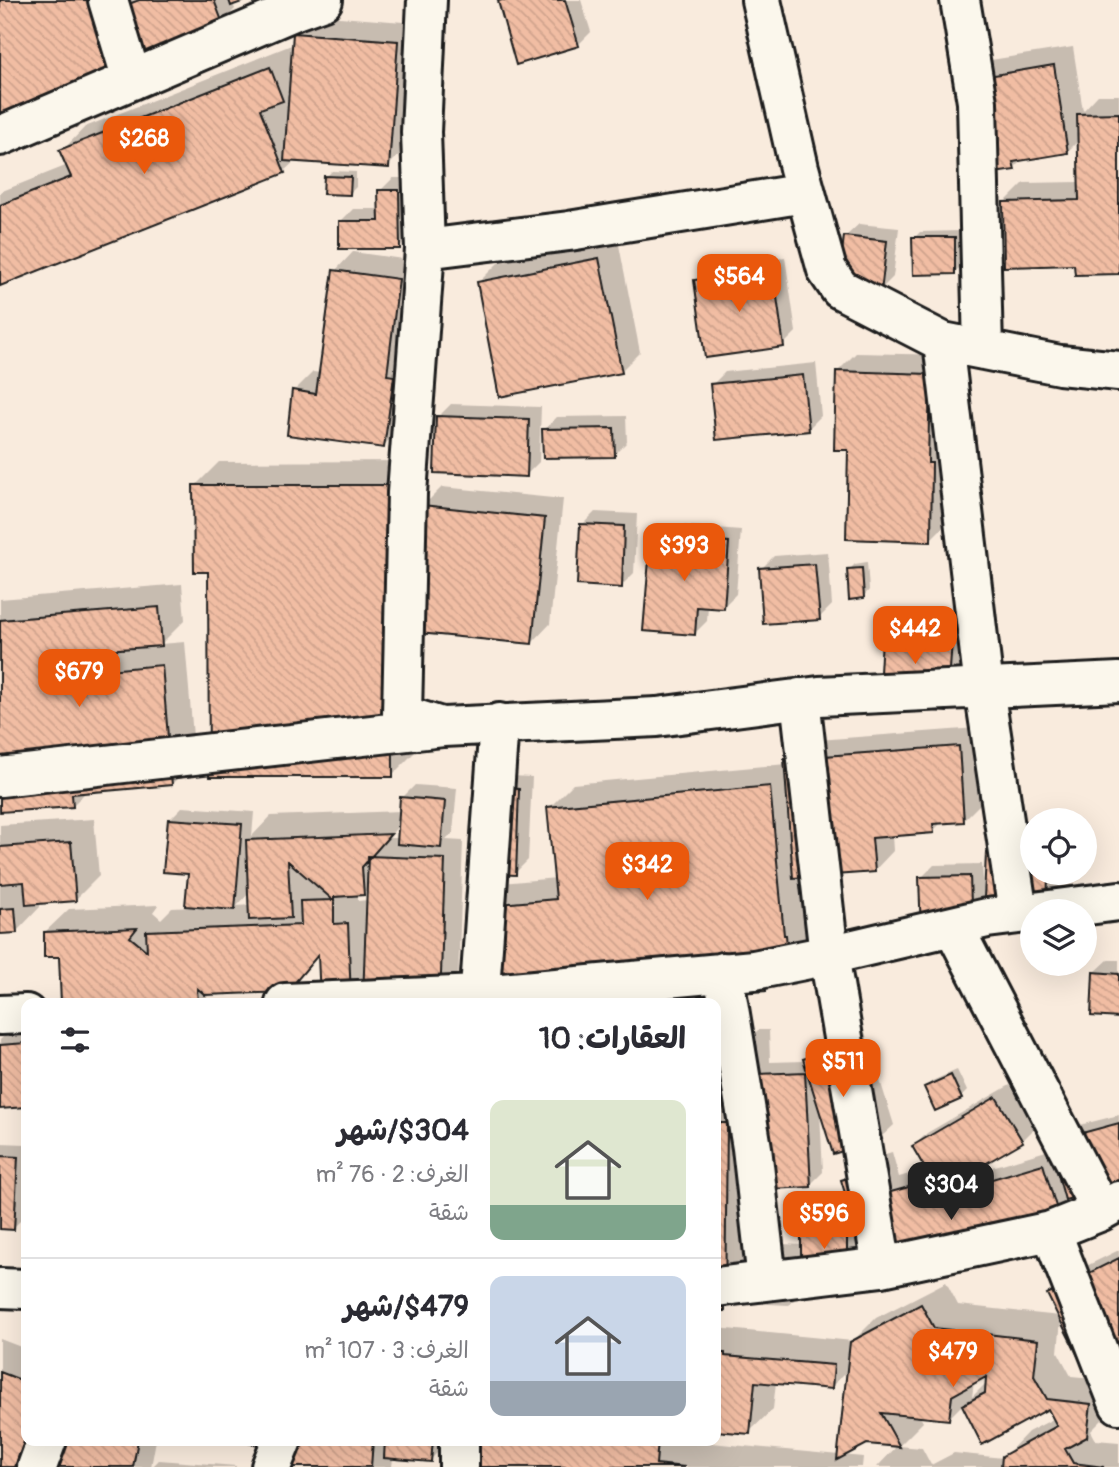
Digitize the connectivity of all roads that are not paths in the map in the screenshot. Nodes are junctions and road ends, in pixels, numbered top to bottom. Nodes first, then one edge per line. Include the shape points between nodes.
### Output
1 (108, 0) edge
2 (324, 0) edge
3 (427, 0) edge
4 (761, 0) edge
5 (960, 0) edge
6 (132, 80) junction
7 (0, 136) edge
8 (805, 193) junction
9 (425, 249) junction
10 (943, 342) junction
11 (983, 349) junction
12 (1119, 371) edge
13 (1119, 682) edge
14 (984, 688) junction
15 (800, 698) junction
16 (499, 723) junction
17 (443, 727) junction
18 (0, 777) edge
19 (1119, 901) edge
20 (1018, 913) junction
21 (953, 926) junction
22 (829, 955) junction
23 (723, 972) junction
24 (479, 998) edge
25 (488, 998) edge
26 (21, 1014) edge
27 (0, 1015) edge
28 (1110, 1206) edge
29 (1051, 1231) junction
30 (882, 1267) junction
31 (767, 1280) junction
32 (721, 1286) edge
33 (0, 1288) edge
34 (21, 1290) edge
35 (1119, 1404) edge
36 (45, 1446) edge
37 (280, 1446) edge
38 (459, 1446) edge
39 (37, 1467) edge
40 (271, 1467) edge
41 (459, 1467) edge

1 - 6 street
2 - 6 street
3 - 9 street via 421,132
4 - 8 street
5 - 11 street via 977,103
6 - 7 street
8 - 9 street
8 - 10 street via 827,270 840,289
9 - 17 street via 407,493 402,715
10 - 11 street
10 - 14 street
11 - 12 street
13 - 14 street
14 - 15 street
14 - 20 street
15 - 16 street via 657,717
15 - 22 street
16 - 17 street
16 - 24 street
17 - 18 street
19 - 20 street
20 - 21 street
21 - 22 street
21 - 28 street
22 - 23 street
22 - 30 street
23 - 25 street
23 - 31 street via 752,1148
26 - 27 street
28 - 29 street
29 - 30 street
29 - 35 street
30 - 31 street
31 - 32 street
33 - 34 street
36 - 39 street
37 - 40 street
38 - 41 street

